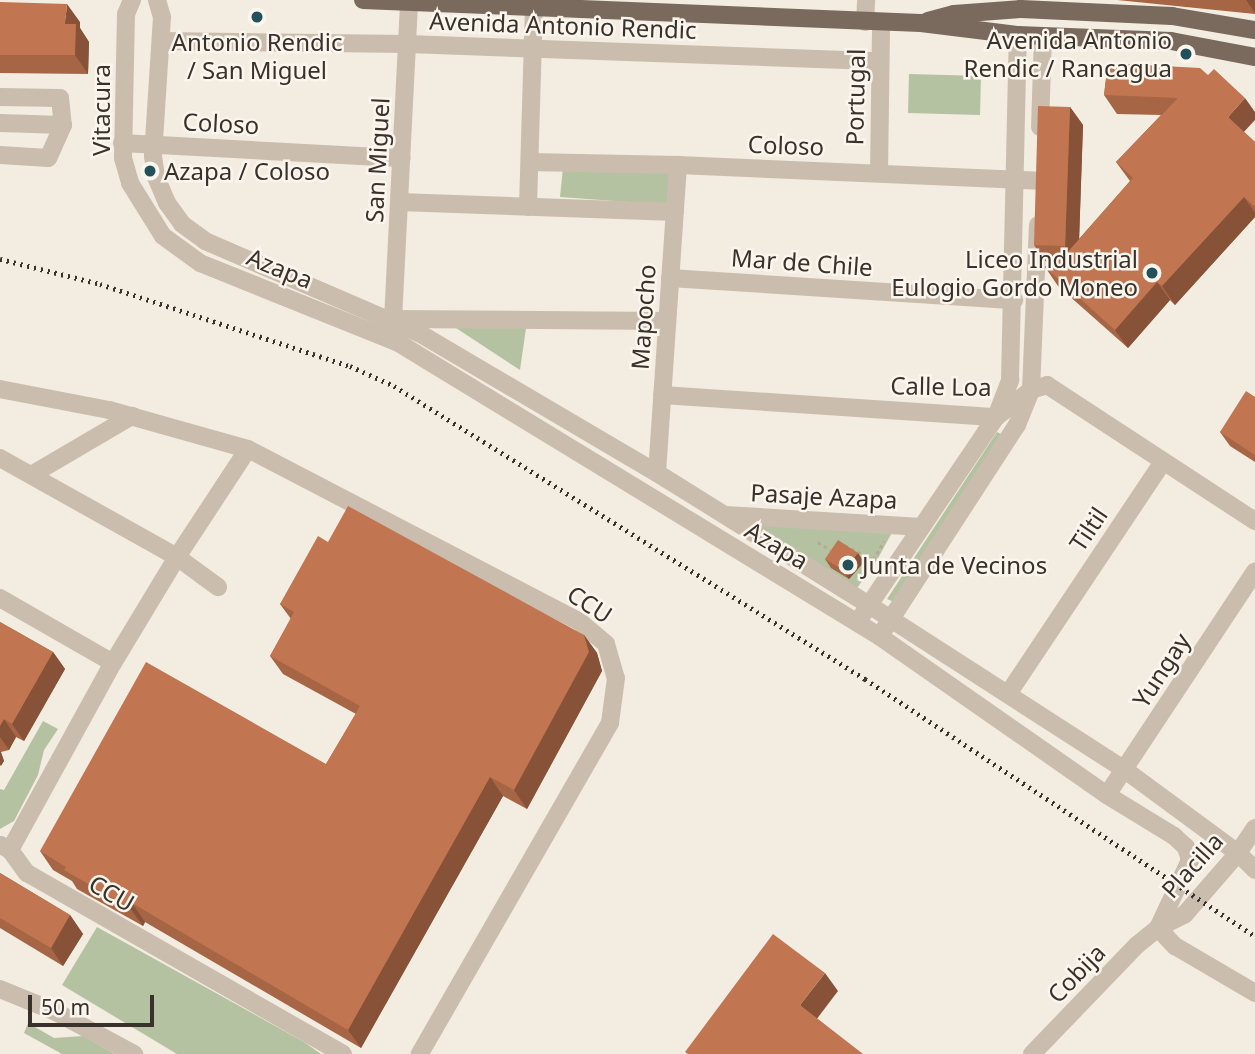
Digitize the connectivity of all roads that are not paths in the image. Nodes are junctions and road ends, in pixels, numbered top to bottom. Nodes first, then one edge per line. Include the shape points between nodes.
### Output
1 (132, 0) edge
2 (157, 0) edge
3 (363, 0) edge
4 (866, 0) edge
5 (1084, 0) edge
6 (450, 3) edge
7 (410, 4) junction
8 (588, 5) edge
9 (1021, 5) edge
10 (1045, 5) edge
11 (534, 8) junction
12 (1102, 12) junction
13 (873, 22) junction
14 (921, 23) junction
15 (1255, 30) edge
16 (1018, 35) junction
17 (1043, 36) junction
18 (161, 41) junction
19 (408, 44) junction
20 (533, 48) junction
21 (1255, 57) edge
22 (880, 61) junction
23 (0, 97) edge
24 (0, 123) edge
25 (63, 125) junction
26 (1040, 141) edge
27 (122, 143) junction
28 (153, 143) junction
29 (0, 155) edge
30 (402, 158) junction
31 (530, 162) junction
32 (678, 164) junction
33 (879, 173) junction
34 (1014, 181) junction
35 (400, 202) junction
36 (528, 207) junction
37 (675, 212) junction
38 (148, 215) joint
39 (670, 278) junction
40 (1014, 300) junction
41 (393, 319) junction
42 (667, 321) junction
43 (0, 389) edge
44 (1031, 390) junction
45 (662, 395) junction
46 (132, 416) junction
47 (996, 417) junction
48 (248, 449) junction
49 (0, 458) edge
50 (1163, 462) junction
51 (657, 473) junction
52 (33, 474) junction
53 (723, 515) junction
54 (1255, 521) edge
55 (922, 527) junction
56 (177, 557) junction
57 (1255, 571) edge
58 (218, 587) dead end
59 (0, 598) edge
60 (869, 605) junction
61 (890, 619) junction
62 (857, 623) junction
63 (879, 636) junction
64 (113, 663) junction
65 (1007, 694) junction
66 (1125, 770) junction
67 (1107, 795) junction
68 (1255, 828) edge
69 (5, 847) edge
70 (1238, 853) junction
71 (1255, 870) edge
72 (1157, 928) junction
73 (0, 989) edge
74 (1255, 993) edge
75 (134, 1054) edge
76 (343, 1054) edge
77 (420, 1054) edge
78 (1032, 1054) edge

1 - 27 street, Vitacura via 126,14
2 - 18 street via 162,10
3 - 7 main road, Avenida Antonio Rendic
4 - 13 street, Portugal
5 - 12 main road
6 - 7 main road, Avenida Antonio Rendic
6 - 11 main road, Avenida Antonio Rendic
7 - 19 street, San Miguel
8 - 11 main road, Avenida Antonio Rendic
8 - 13 main road, Avenida Antonio Rendic
9 - 10 main road, Avenida Antonio Rendic
9 - 14 main road, Avenida Antonio Rendic
9 - 16 main road
10 - 12 main road, Avenida Antonio Rendic
10 - 17 main road
11 - 20 street
12 - 15 main road, Avenida Antonio Rendic via 1172,16
13 - 14 main road, Avenida Antonio Rendic
13 - 22 street, Portugal
14 - 16 main road, Avenida Antonio Rendic
16 - 17 main road, Avenida Antonio Rendic
16 - 34 street
17 - 21 main road, Avenida Antonio Rendic via 1171,41
17 - 26 street
18 - 19 street, Avenida Antonio Rendic
18 - 28 street
19 - 20 street, Avenida Antonio Rendic
19 - 30 street, San Miguel
20 - 22 street, Avenida Antonio Rendic
20 - 31 street
22 - 33 street, Portugal
23 - 25 street via 60,98
24 - 25 street
25 - 29 street via 48,158
27 - 28 street, Coloso
27 - 38 street, Vitacura via 130,183
28 - 30 street, Coloso
28 - 41 street, Azapa via 156,177 167,203 182,224 205,241
30 - 35 street, San Miguel
31 - 32 street, Coloso
31 - 36 street
32 - 33 street, Coloso
32 - 37 street, Mapocho
33 - 34 street, Coloso
34 - 40 street
34 - 44 street, Coloso via 1039,188
35 - 36 street
35 - 41 street, San Miguel
36 - 37 street
37 - 39 street, Mapocho
38 - 62 street, Azapa via 163,236 200,262 397,342
39 - 40 street, Mar de Chile
39 - 42 street, Mapocho
40 - 47 street via 1010,380
41 - 42 street
41 - 51 street, Azapa
42 - 45 street, Mapocho
43 - 46 street, CCU
44 - 47 street, Calle Loa
44 - 50 street via 1047,385
44 - 61 street via 1017,425
45 - 47 street, Calle Loa
45 - 51 street, Mapocho
46 - 48 street, CCU
46 - 52 street
47 - 55 street
48 - 56 street, CCU
48 - 77 street, CCU via 580,622 606,644 616,678 610,723
49 - 52 street
50 - 54 street
50 - 65 street, Tiltil
51 - 53 street, Azapa
52 - 56 street
53 - 55 street, Pasaje Azapa
53 - 60 street, Azapa
55 - 60 street
56 - 58 street
56 - 64 street, CCU
57 - 66 street, Yungay
59 - 64 street
60 - 61 street, Azapa
60 - 62 street
61 - 63 street
61 - 65 street, Azapa
62 - 63 street, Azapa
63 - 67 street, Azapa
64 - 69 street, CCU
65 - 66 street, Azapa
66 - 67 street, Yungay
66 - 70 street, Azapa
67 - 72 street, Azapa via 1174,836 1189,853 1184,875
68 - 70 street, Placilla
69 - 76 street, CCU via 27,873
70 - 71 street, Azapa
70 - 72 street, Placilla via 1185,914
72 - 74 street via 1175,946
72 - 78 street, Cobija
73 - 75 street via 56,1012

